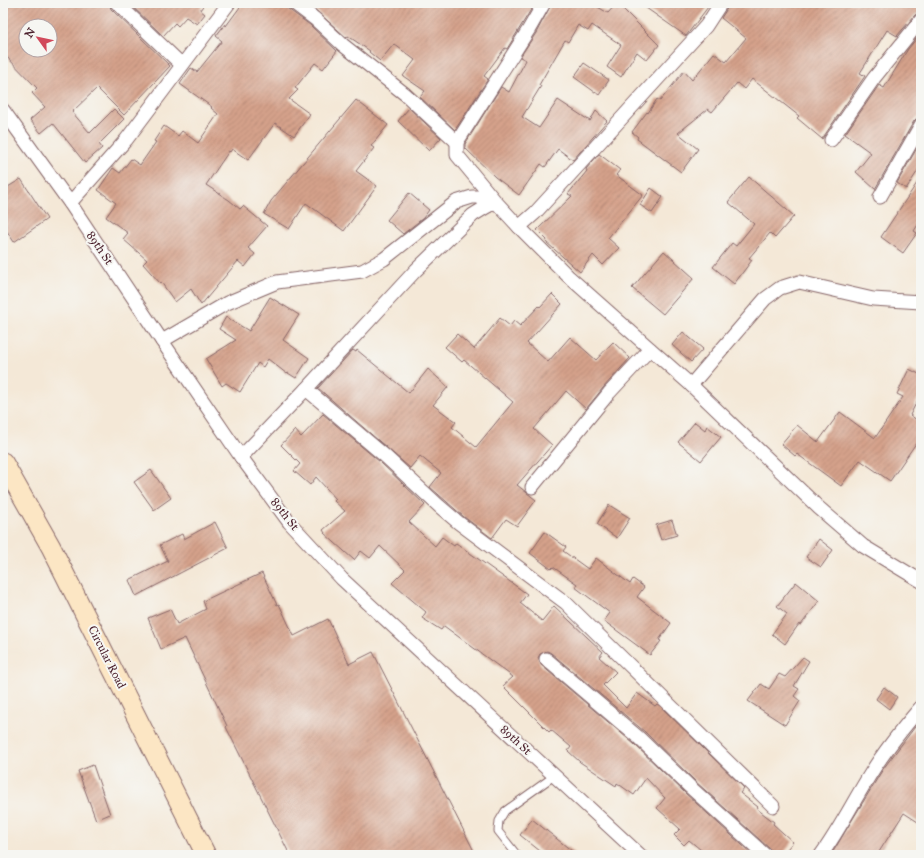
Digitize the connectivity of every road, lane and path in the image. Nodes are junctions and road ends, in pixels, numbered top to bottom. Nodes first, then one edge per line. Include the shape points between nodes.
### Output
1 (117, 3) edge
2 (229, 3) edge
3 (294, 3) edge
4 (544, 3) edge
5 (721, 3) edge
6 (921, 20) edge
7 (182, 65) junction
8 (3, 110) edge
9 (921, 125) edge
10 (831, 140) dead end
11 (457, 142) junction
12 (880, 197) dead end
13 (70, 204) junction
14 (492, 204) junction
15 (519, 227) junction
16 (921, 302) edge
17 (162, 341) junction
18 (650, 349) junction
19 (691, 386) junction
20 (306, 388) junction
21 (241, 456) junction
22 (3, 462) edge
23 (532, 486) dead end
24 (921, 581) edge
25 (546, 660) dead end
26 (921, 707) edge
27 (554, 776) junction
28 (773, 806) dead end
29 (206, 855) edge
30 (517, 855) edge
31 (640, 855) edge
32 (765, 855) edge
33 (821, 855) edge

1 - 7 street
2 - 7 street
3 - 11 street via 405,94
4 - 11 street
5 - 15 street via 706,26 535,213
6 - 10 street via 874,78
7 - 13 street via 126,140
8 - 13 street, 89th St
9 - 12 street
11 - 14 street via 457,155
13 - 17 street, 89th St
14 - 15 street
14 - 17 street via 480,197 456,202 384,259 362,271 277,282 227,303
14 - 20 street via 473,215 416,270
15 - 18 street via 568,276
16 - 19 street via 873,299 799,282 780,288 765,298
17 - 21 street, 89th St
18 - 19 street
18 - 23 street via 609,393
19 - 24 street via 819,508 863,546
20 - 21 street
20 - 28 street via 459,523 566,603
21 - 27 street, 89th St via 289,522 342,579
22 - 29 main road, Circular Road via 51,547
25 - 32 street via 639,738
26 - 33 street via 898,734 871,773
27 - 30 lane via 505,811 499,821 498,831
27 - 31 street, 89th St

